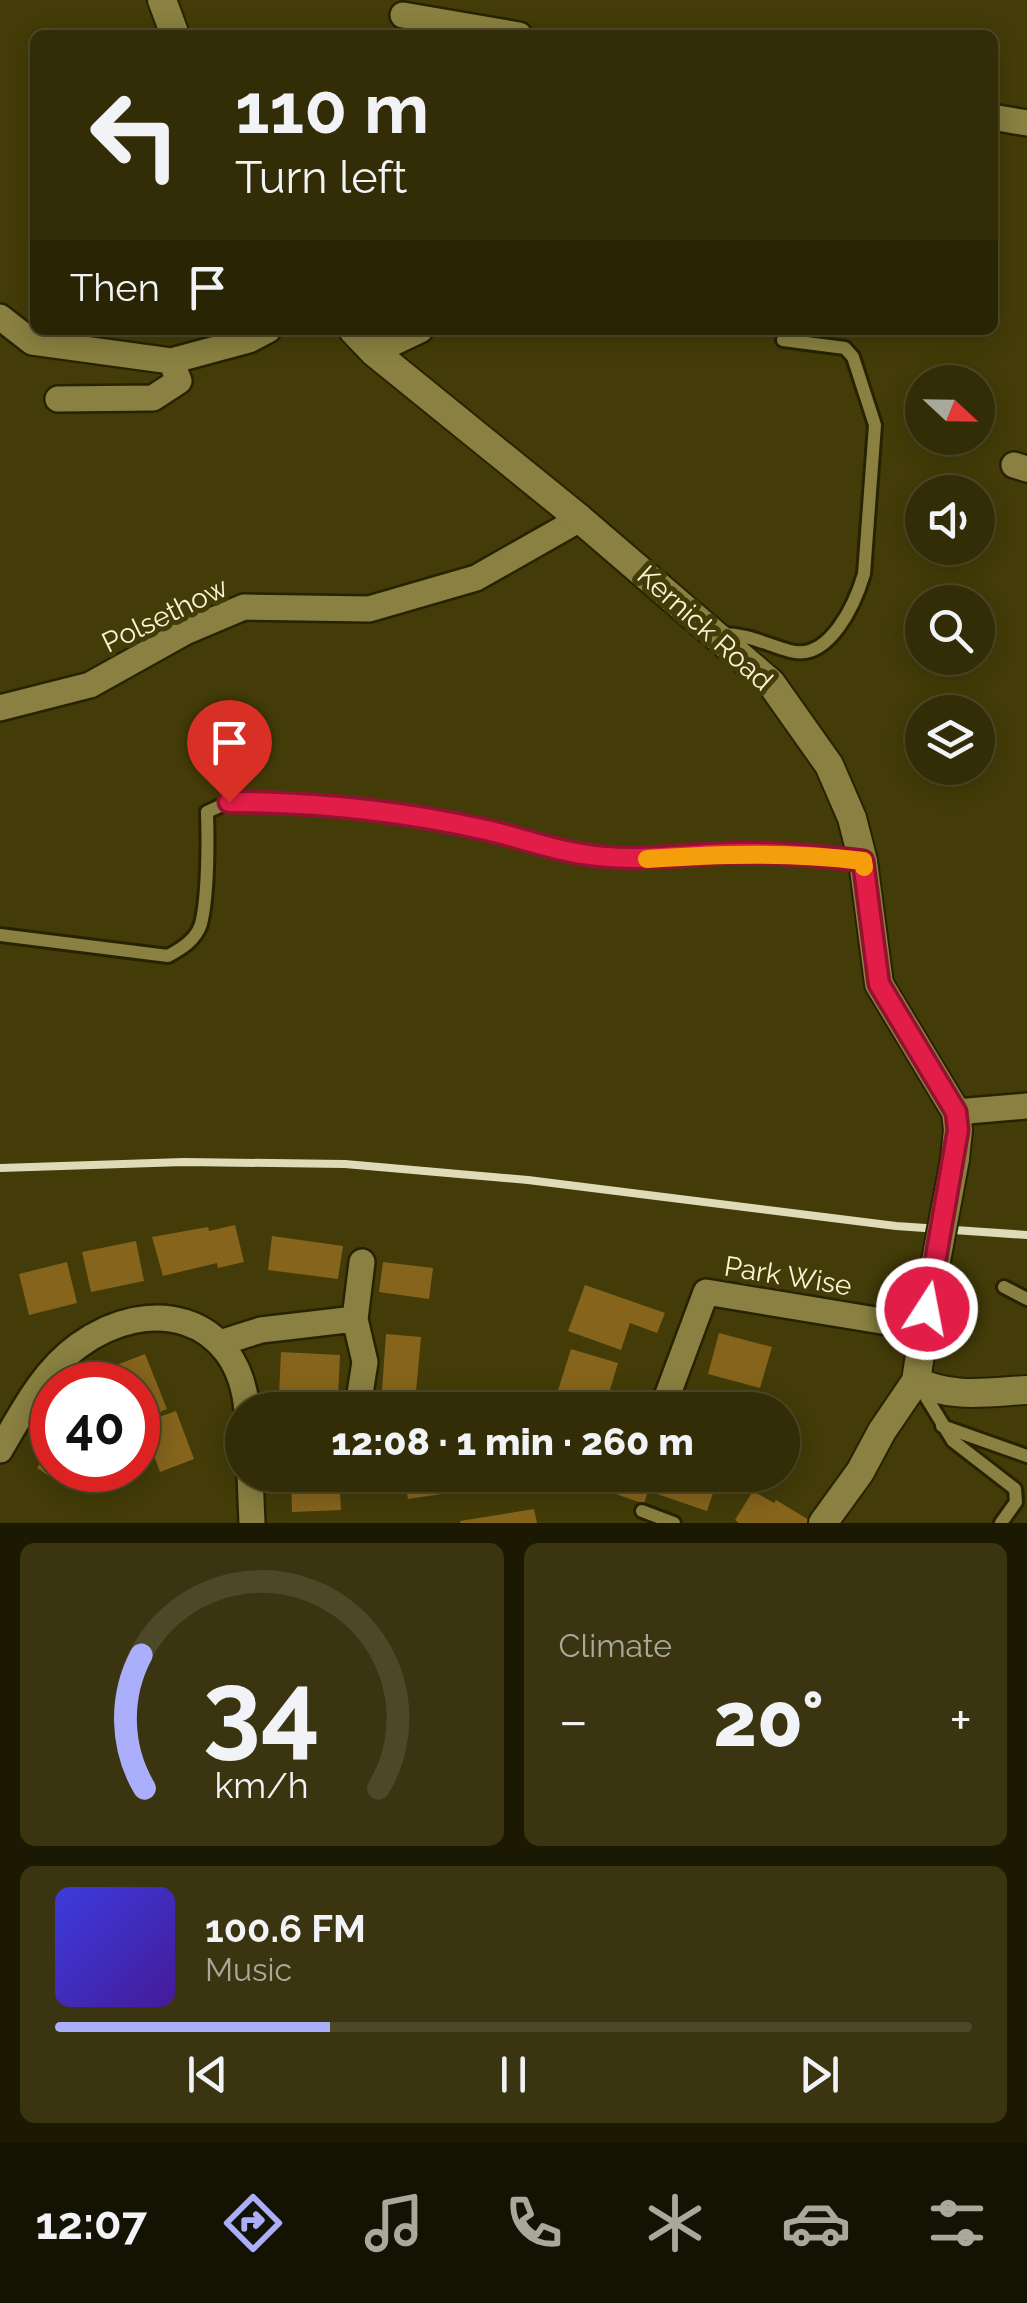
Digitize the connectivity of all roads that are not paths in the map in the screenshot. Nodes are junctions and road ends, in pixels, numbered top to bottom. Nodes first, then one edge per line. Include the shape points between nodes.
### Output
1 (162, 0) edge
2 (401, 17) edge
3 (173, 30) edge
4 (486, 30) edge
5 (998, 118) edge
6 (1027, 123) edge
7 (0, 317) edge
8 (258, 335) edge
9 (358, 335) edge
10 (410, 335) edge
11 (783, 340) dead end
12 (374, 352) junction
13 (172, 361) junction
14 (58, 399) dead end
15 (580, 519) junction
16 (714, 634) junction
17 (0, 708) edge
18 (863, 861) junction
19 (0, 936) edge
20 (1027, 1106) edge
21 (956, 1112) junction
22 (362, 1262) dead end
23 (1004, 1288) dead end
24 (1027, 1299) edge
25 (355, 1319) junction
26 (926, 1319) junction
27 (220, 1343) junction
28 (916, 1381) junction
29 (1027, 1390) edge
30 (243, 1392) edge
31 (360, 1392) edge
32 (669, 1392) edge
33 (942, 1426) junction
34 (0, 1450) edge
35 (1027, 1456) edge
36 (251, 1492) edge
37 (642, 1510) dead end
38 (252, 1523) edge
39 (674, 1523) edge
40 (823, 1523) edge
41 (1001, 1523) edge

1 - 3 street
2 - 4 street
5 - 6 street
7 - 13 street via 32,342
8 - 13 street
9 - 12 street, Kernick Road
10 - 12 street
11 - 16 lane via 845,348 853,357 875,424 864,574 858,595 822,646 806,653 747,635
12 - 15 street, Kernick Road
13 - 14 street via 179,381 153,398
15 - 16 street, Kernick Road
15 - 17 street, Polsethow via 476,578 369,609 244,607 90,685
16 - 18 street, Kernick Road via 770,683 830,766
18 - 19 lane via 732,853 643,860 596,856 398,815 229,802 207,812 200,926 186,947 168,956
18 - 21 street, Kernick Road via 879,984
20 - 21 street
21 - 26 street, bridge via 955,1159
22 - 25 street
23 - 24 lane
25 - 27 street via 261,1330
25 - 31 street via 365,1362
26 - 28 street
26 - 32 street, Park Wise via 706,1292
27 - 30 street via 237,1366
27 - 34 street via 189,1320 150,1317 113,1326 77,1347 42,1381
28 - 29 street via 959,1394
28 - 33 lane
28 - 40 street
33 - 35 lane
33 - 41 lane via 963,1452 1014,1489 1016,1502
36 - 38 street
37 - 39 lane

